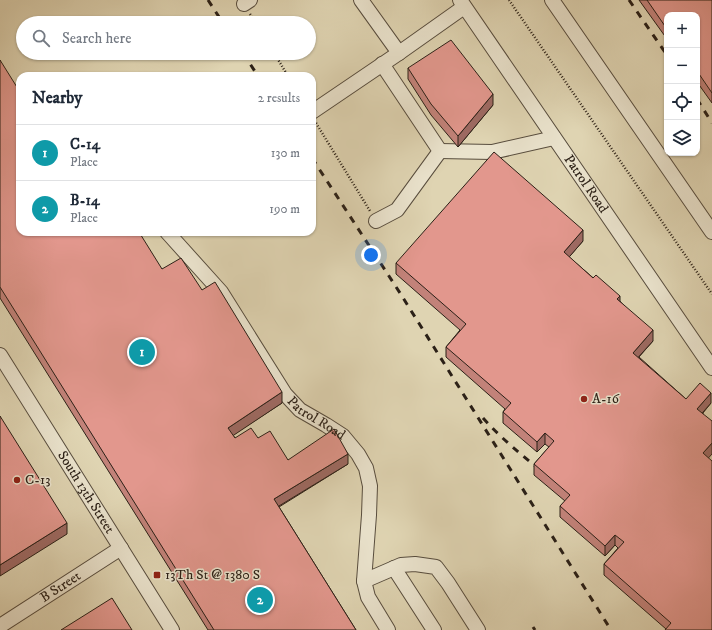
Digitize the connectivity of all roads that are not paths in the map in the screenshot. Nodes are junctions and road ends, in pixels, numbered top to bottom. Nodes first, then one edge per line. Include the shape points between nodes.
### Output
1 (361, 0) edge
2 (552, 0) edge
3 (462, 3) edge
4 (399, 53) junction
5 (382, 64) junction
6 (316, 115) edge
7 (554, 138) junction
8 (440, 151) junction
9 (376, 220) road end
10 (712, 232) edge
11 (171, 236) edge
12 (0, 355) edge
13 (712, 368) edge
14 (121, 548) junction
15 (394, 568) junction
16 (364, 581) junction
17 (0, 626) edge
18 (172, 630) edge
19 (388, 630) edge
20 (434, 630) edge
21 (478, 630) edge

1 - 4 lane
2 - 10 lane
3 - 4 lane
3 - 7 lane, Patrol Road
4 - 5 lane
5 - 6 lane
5 - 8 lane
7 - 8 lane via 492,152
7 - 13 lane, Patrol Road
8 - 9 lane via 397,210
11 - 16 lane, Patrol Road via 221,292 285,394 300,410 343,436 366,468 370,486
12 - 14 lane, South 13th Street
14 - 17 lane, B Street
14 - 18 lane, South 13th Street
15 - 16 lane
15 - 20 lane
15 - 21 lane via 415,564 436,567
16 - 19 lane, Patrol Road via 368,597

